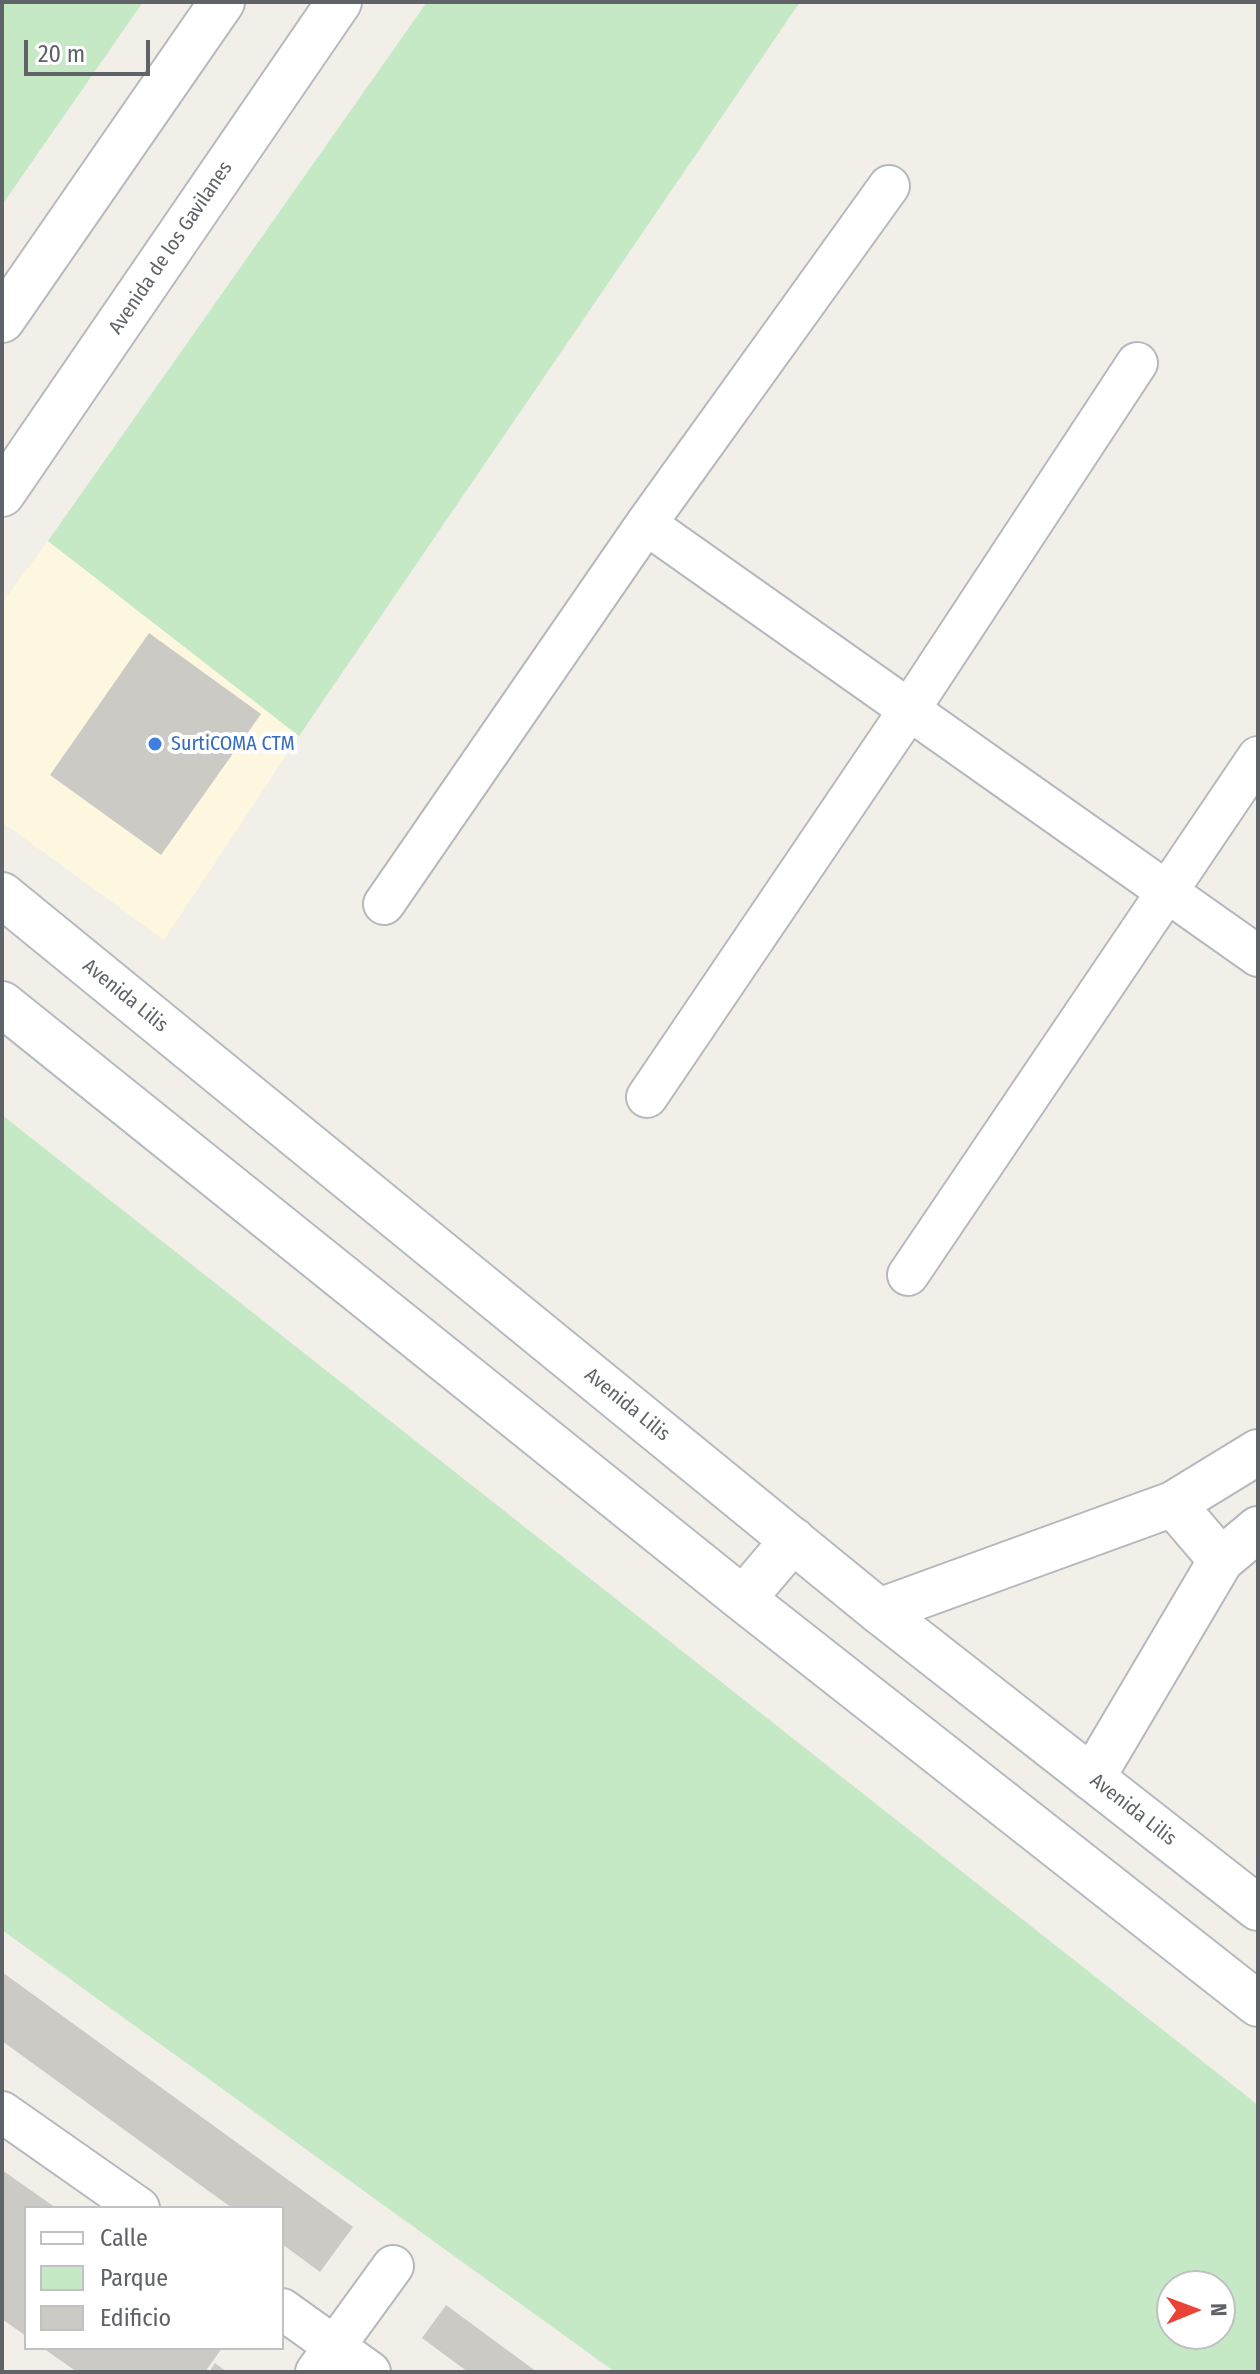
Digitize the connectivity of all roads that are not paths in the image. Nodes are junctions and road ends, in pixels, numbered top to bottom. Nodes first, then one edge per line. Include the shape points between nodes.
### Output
1 (222, 2) edge
2 (339, 2) edge
3 (889, 186) dead end
4 (2, 320) edge
5 (1137, 363) dead end
6 (2, 494) edge
7 (646, 524) junction
8 (909, 710) junction
9 (1258, 757) edge
10 (1167, 892) junction
11 (2, 895) edge
12 (384, 904) dead end
13 (1258, 956) edge
14 (2, 1004) edge
15 (647, 1097) dead end
16 (908, 1275) dead end
17 (1258, 1452) edge
18 (1173, 1504) junction
19 (1258, 1529) edge
20 (793, 1540) junction
21 (1221, 1560) junction
22 (743, 1599) junction
23 (879, 1611) junction
24 (1092, 1778) junction
25 (1258, 1908) edge
26 (1258, 2004) edge
27 (2, 2112) edge
28 (136, 2206) edge
29 (393, 2266) dead end
30 (292, 2316) edge
31 (346, 2364) edge

1 - 4 main road
2 - 6 main road, Avenida de los Gavilanes
3 - 7 street
5 - 8 street
7 - 8 street
7 - 12 street
8 - 10 street
8 - 15 street
9 - 10 street
10 - 13 street
10 - 16 street
11 - 20 main road, Avenida Lilis
14 - 22 main road
17 - 18 main road
18 - 21 main road
18 - 23 main road
19 - 21 main road
20 - 22 main road
20 - 23 main road, Avenida Lilis
21 - 24 main road
22 - 26 main road
23 - 24 main road, Avenida Lilis
24 - 25 main road, Avenida Lilis
27 - 28 street
29 - 31 street
30 - 31 street

